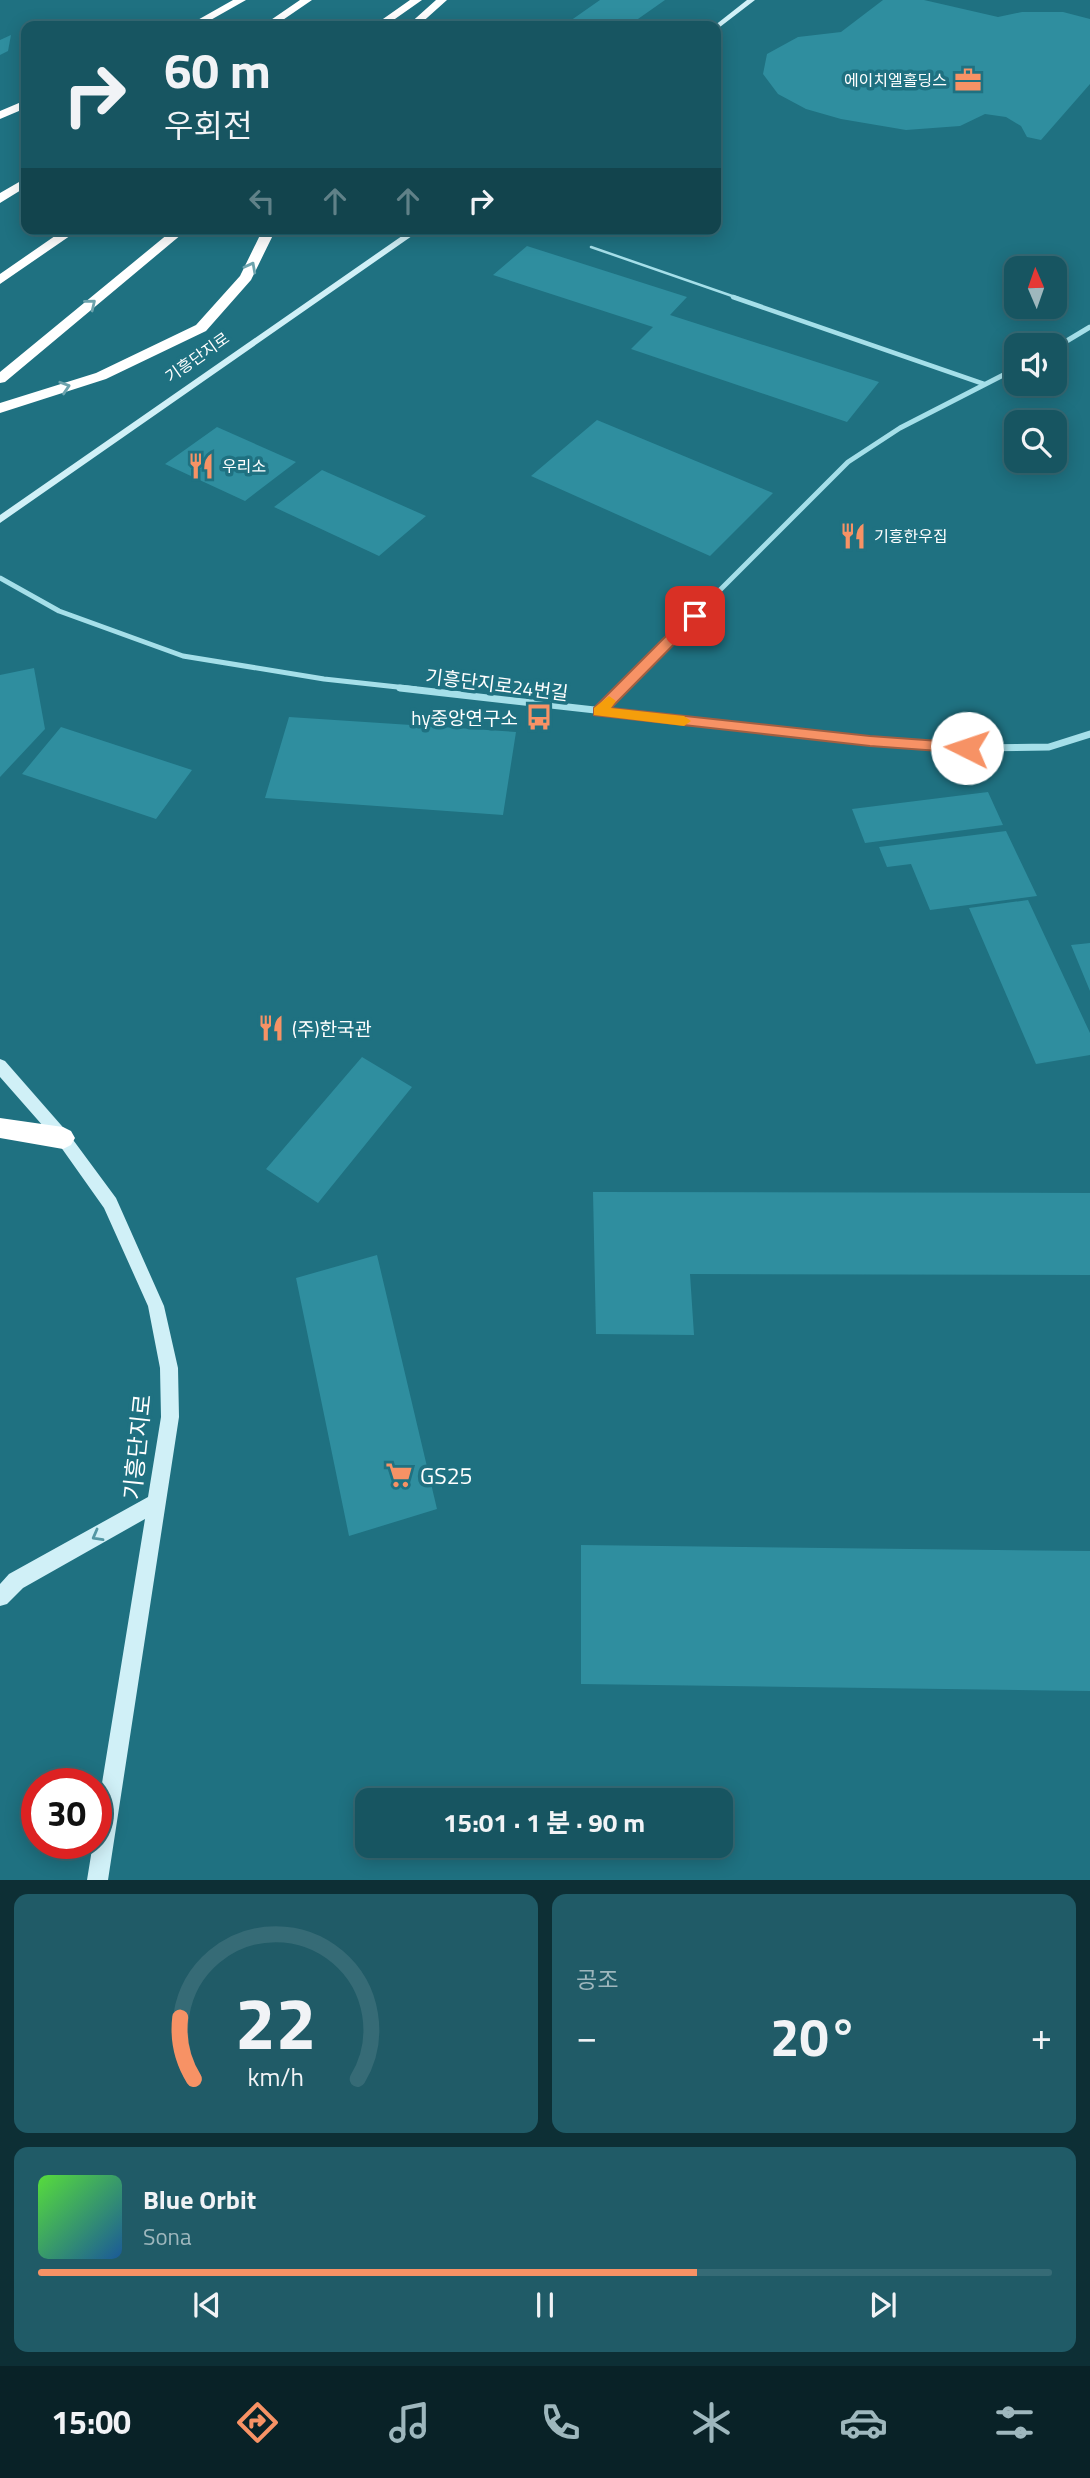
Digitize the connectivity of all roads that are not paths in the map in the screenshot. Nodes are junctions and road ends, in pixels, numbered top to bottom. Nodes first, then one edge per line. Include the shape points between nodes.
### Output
1 (241, 0) edge
2 (307, 0) edge
3 (417, 0) edge
4 (442, 0) edge
5 (751, 0) edge
6 (201, 21) edge
7 (275, 21) edge
8 (386, 21) edge
9 (418, 21) edge
10 (721, 25) edge
11 (21, 106) edge
12 (0, 116) edge
13 (21, 185) edge
14 (0, 199) edge
15 (65, 235) edge
16 (174, 235) edge
17 (267, 235) edge
18 (409, 235) edge
19 (591, 247) dead end
20 (0, 280) edge
21 (1090, 327) edge
22 (1067, 341) edge
23 (1004, 374) edge
24 (0, 379) edge
25 (984, 384) junction
26 (0, 408) edge
27 (0, 520) edge
28 (0, 578) edge
29 (598, 712) junction
30 (1090, 734) edge
31 (0, 1066) edge
32 (0, 1128) edge
33 (64, 1138) junction
34 (156, 1503) junction
35 (0, 1597) edge
36 (97, 1880) edge

1 - 6 highway
2 - 7 highway
3 - 8 highway
4 - 9 highway
5 - 10 street
11 - 12 highway
13 - 14 highway
15 - 20 highway
24 -> 16 highway
26 -> 17 highway via 101,376 201,328 246,277
18 - 27 street, 기흥단지로
19 - 25 lane
21 - 22 street
23 - 25 street
25 - 29 street via 900,428 848,462
28 - 29 street, 기흥단지로24번길 via 59,611 183,656 324,679
29 - 30 street, 기흥단지로24번길 via 967,748 1049,747
31 - 33 street, 기흥단지로
32 - 33 highway
33 - 34 street, 기흥단지로 via 110,1203 156,1306 169,1368 170,1417
34 -> 35 street via 16,1581
34 - 36 street, 기흥단지로

